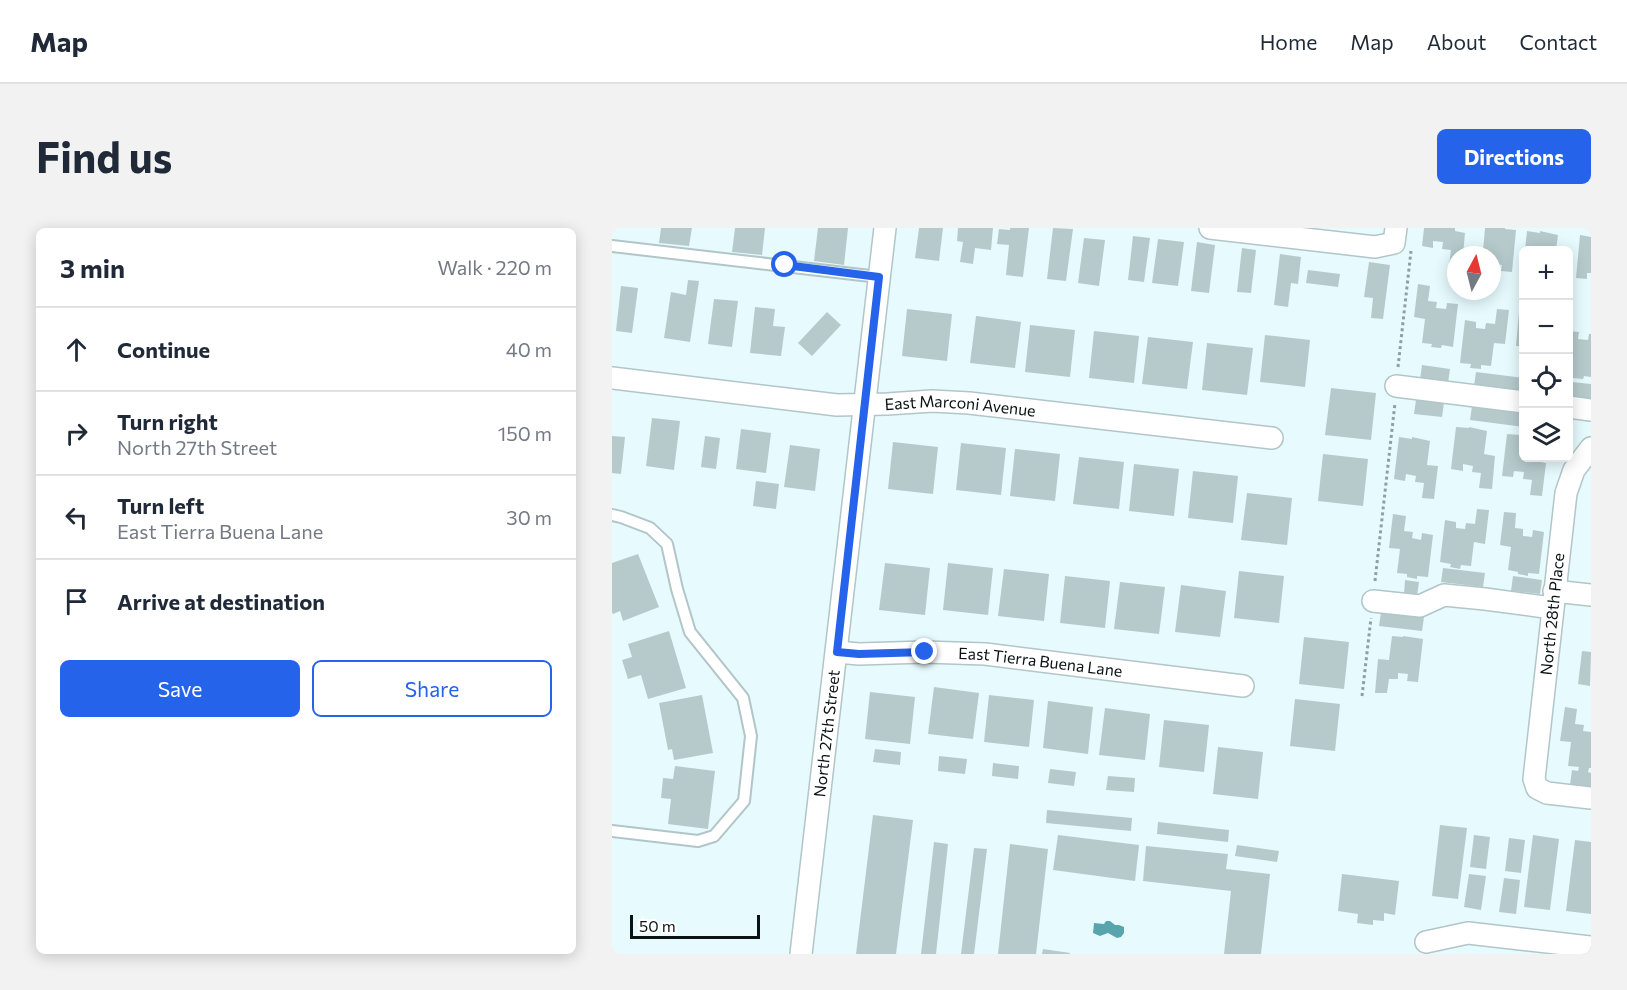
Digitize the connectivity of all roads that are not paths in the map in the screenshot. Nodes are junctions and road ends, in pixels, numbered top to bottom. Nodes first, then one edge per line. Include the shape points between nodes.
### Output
1 (885, 228) edge
2 (1210, 228) edge
3 (1396, 228) edge
4 (612, 246) edge
5 (879, 277) junction
6 (612, 378) edge
7 (1396, 386) road end
8 (1519, 401) edge
9 (866, 404) junction
10 (1573, 408) edge
11 (1591, 410) edge
12 (1272, 438) dead end
13 (1591, 448) edge
14 (612, 515) edge
15 (1591, 595) edge
16 (1553, 600) junction
17 (1373, 601) road end
18 (837, 652) junction
19 (1243, 686) dead end
20 (1591, 798) edge
21 (612, 831) edge
22 (1426, 942) dead end
23 (1591, 947) edge
24 (801, 954) edge

1 - 5 street, North 27th Street
2 - 3 street via 1375,247 1394,243
4 - 5 lane
5 - 9 street, North 27th Street
6 - 9 street, East Marconi Avenue via 837,405
7 - 8 street
9 - 12 street, East Marconi Avenue via 969,403
9 - 18 street, North 27th Street
10 - 11 street
13 - 16 street, North 28th Place via 1574,470 1566,493
14 - 21 lane via 650,528 667,544 690,632 743,698 751,736 744,801 714,836 698,841
15 - 16 street
16 - 17 street via 1444,595 1420,606
16 - 20 street, North 28th Place via 1534,779 1537,788 1547,793
18 - 19 street, East Tierra Buena Lane via 985,654
18 - 24 street, North 27th Street
22 - 23 street via 1467,933

